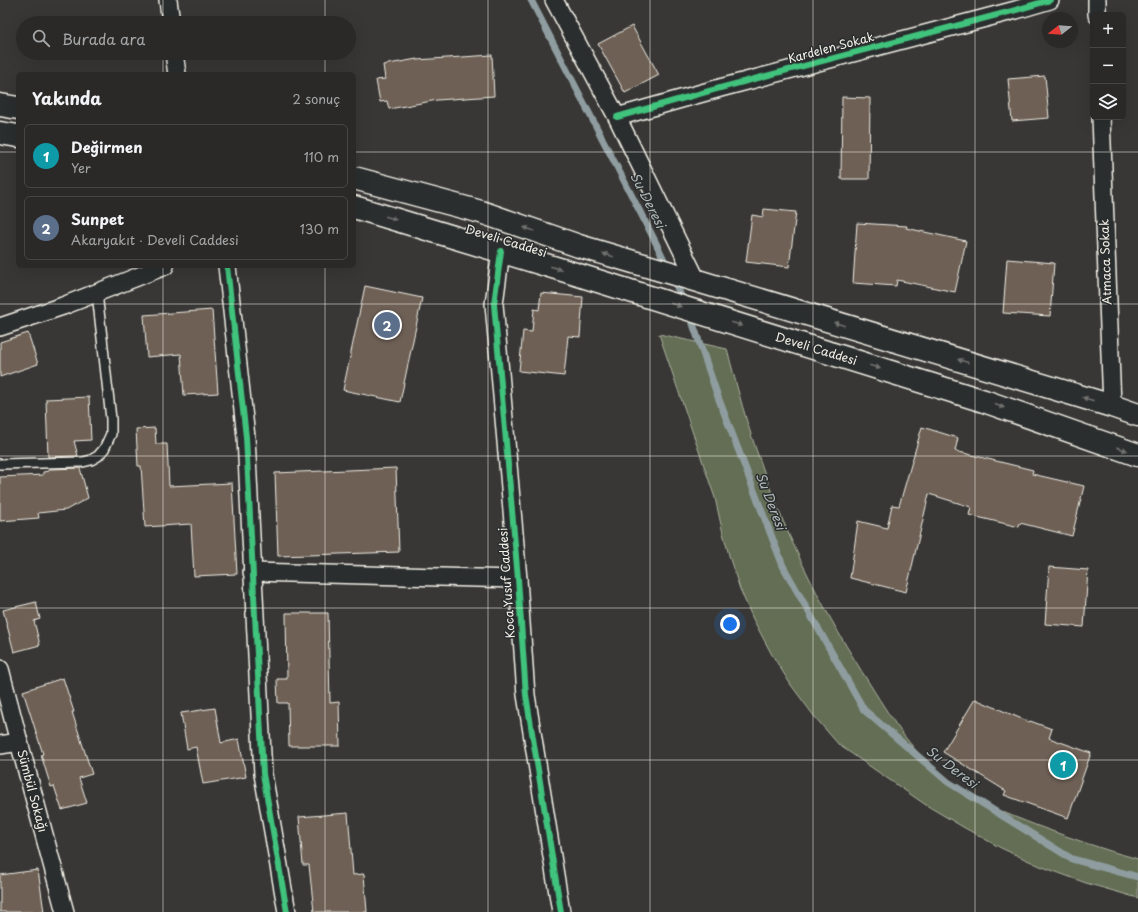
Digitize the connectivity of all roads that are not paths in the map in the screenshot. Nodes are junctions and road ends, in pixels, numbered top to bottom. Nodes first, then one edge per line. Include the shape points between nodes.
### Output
1 (168, 0) edge
2 (554, 0) edge
3 (1050, 0) edge
4 (1096, 0) edge
5 (1097, 12) edge
6 (170, 16) edge
7 (175, 60) edge
8 (177, 72) edge
9 (0, 105) edge
10 (16, 108) edge
11 (617, 117) junction
12 (1101, 120) edge
13 (0, 133) edge
14 (16, 136) edge
15 (356, 179) edge
16 (356, 208) edge
17 (501, 251) junction
18 (160, 268) edge
19 (227, 268) edge
20 (689, 278) junction
21 (97, 293) junction
22 (0, 327) edge
23 (1112, 406) junction
24 (1138, 415) edge
25 (1138, 455) edge
26 (0, 464) edge
27 (252, 572) junction
28 (518, 579) junction
29 (0, 669) edge
30 (19, 742) junction
31 (0, 745) edge
32 (65, 912) edge
33 (287, 912) edge
34 (561, 912) edge

1 - 6 street
2 - 11 street
3 - 11 street, Kardelen Sokak
4 - 5 street
7 - 8 street
9 - 10 main road
11 - 20 street
12 - 23 street, Atmaca Sokak
13 - 14 main road
20 -> 15 main road, Develi Caddesi via 579,246 480,212
16 -> 17 main road, Develi Caddesi
17 -> 25 main road, Develi Caddesi via 984,401
17 - 28 street, Koca Yusuf Caddesi via 494,304
18 - 21 street
19 - 27 street via 246,437
23 -> 20 main road, Develi Caddesi
21 - 22 street
21 - 26 lane via 112,419 111,434 104,449 98,456 83,462
23 - 24 main road, Develi Caddesi
27 - 28 street
27 - 33 street via 263,774
28 - 34 street, Koca Yusuf Caddesi via 526,695
29 - 30 street, Sümbül Sokağı
30 - 31 street
30 - 32 street, Sümbül Sokağı

